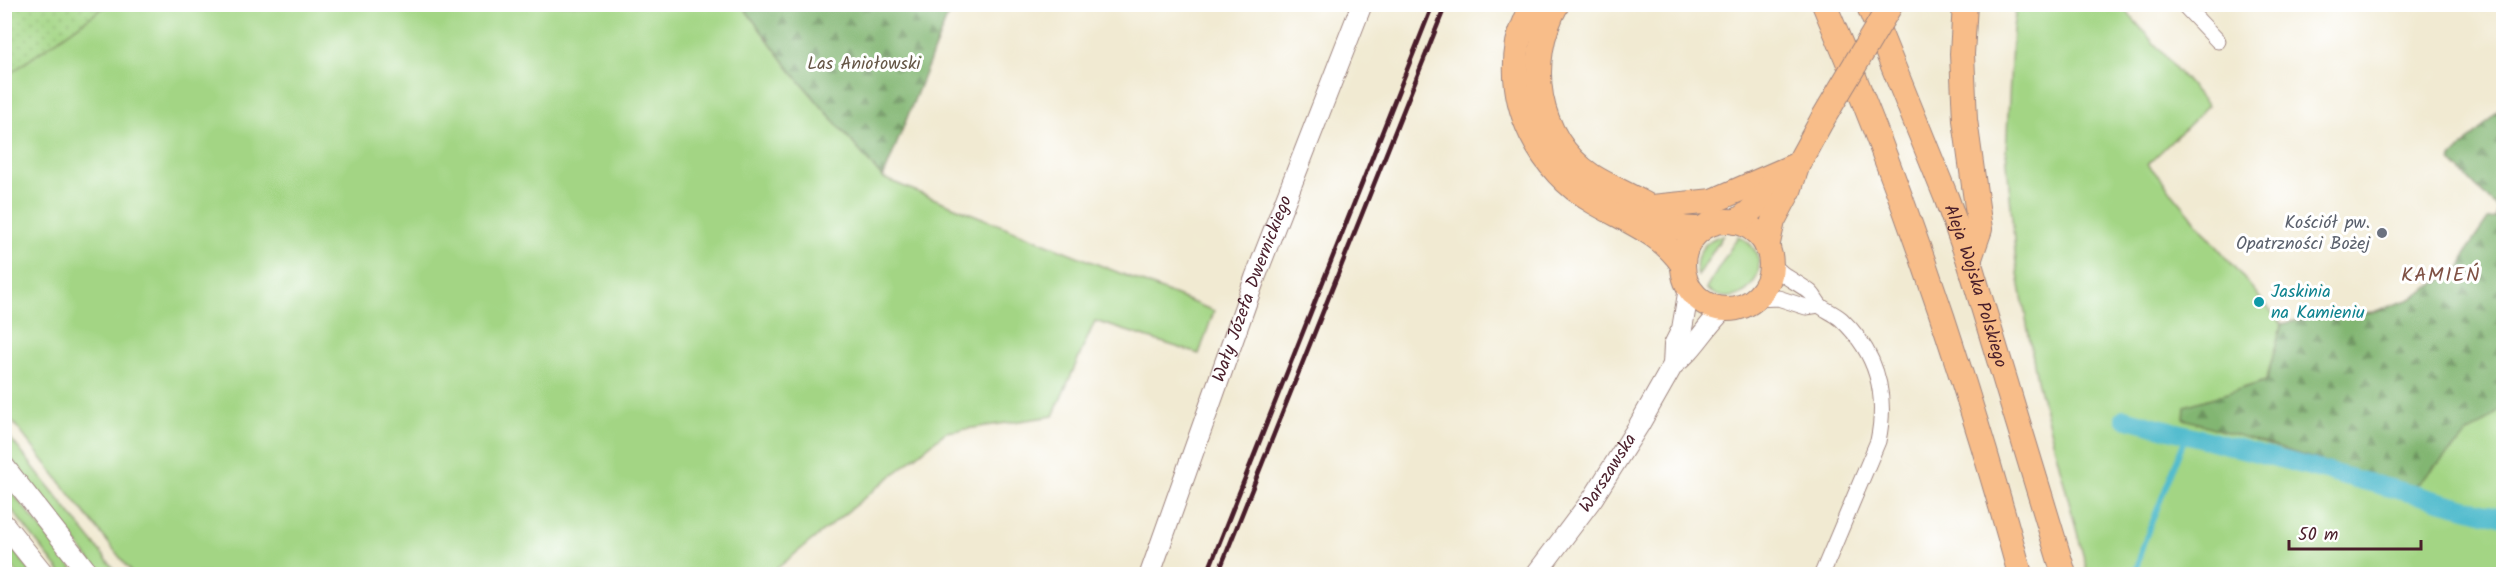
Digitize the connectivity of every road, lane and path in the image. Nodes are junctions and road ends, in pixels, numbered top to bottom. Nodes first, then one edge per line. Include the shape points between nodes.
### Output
1 (1362, 4) edge
2 (1533, 4) edge
3 (1557, 4) edge
4 (1868, 4) edge
5 (1891, 4) edge
6 (1965, 4) edge
7 (2183, 4) edge
8 (1823, 6) edge
9 (2218, 41) dead end
10 (1788, 169) junction
11 (1652, 207) junction
12 (1735, 222) junction
13 (1701, 229) junction
14 (1769, 255) junction
15 (1969, 261) junction
16 (1686, 276) junction
17 (1756, 299) junction
18 (1819, 305) junction
19 (1724, 309) junction
20 (1673, 364) junction
21 (4, 466) edge
22 (4, 524) edge
23 (44, 574) edge
24 (89, 574) edge
25 (1150, 574) edge
26 (1536, 574) edge
27 (1822, 574) edge
28 (2020, 574) edge
29 (2064, 574) edge

1 - 25 street, Wały Józefa Dwernickiego via 1255,278
2 - 16 main road via 1518,43 1516,76 1525,120 1536,144 1572,187 1669,246
3 - 11 main road via 1541,41 1538,67 1546,118 1570,157 1592,176
4 - 15 main road, Aleja Wojska Polskiego
5 - 10 main road, bridge
6 - 15 main road via 1965,120 1980,229
7 - 9 street
8 - 28 main road via 1910,220 1975,415
10 - 11 main road via 1713,201
10 - 12 main road via 1745,217
10 - 14 main road via 1789,191 1773,221
11 - 13 main road via 1667,223
12 - 13 main road
12 - 14 main road via 1759,236
13 - 16 main road via 1688,245
14 - 17 main road via 1770,276
14 - 18 street via 1780,274 1813,294
15 - 29 main road, Aleja Wojska Polskiego
16 - 19 main road via 1698,299
16 - 20 street, Warszawska via 1682,329 1674,345
17 - 18 street via 1778,298 1806,307
17 - 19 main road
18 - 27 street via 1840,318 1870,354 1881,387 1883,418 1867,471
19 - 20 street, Warszawska via 1687,355
20 - 26 street, Warszawska via 1637,430
21 - 24 street
22 - 23 street

